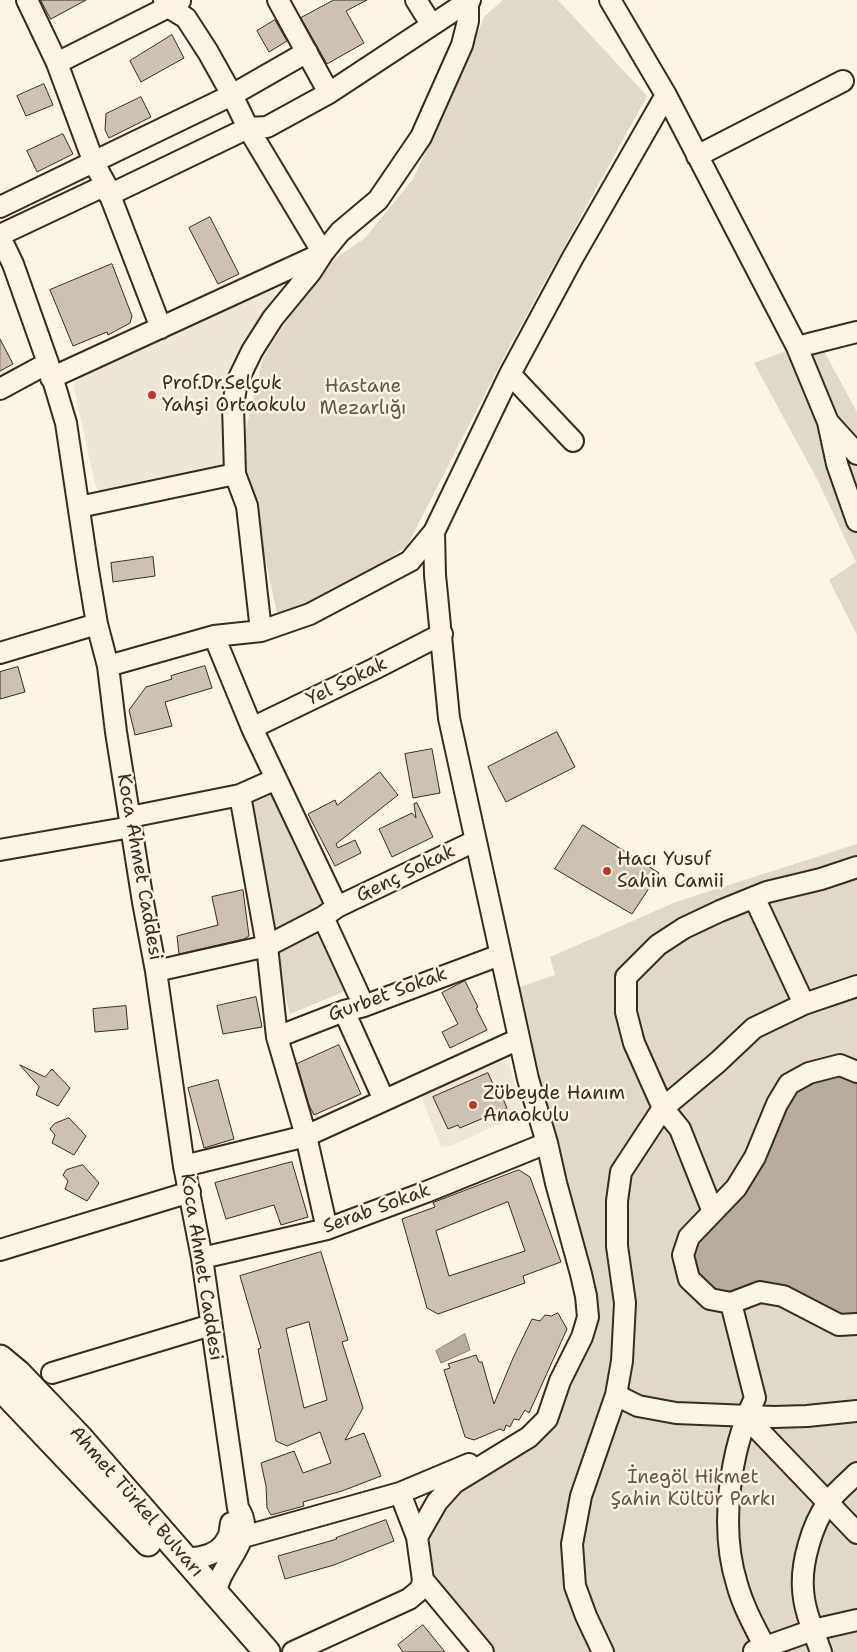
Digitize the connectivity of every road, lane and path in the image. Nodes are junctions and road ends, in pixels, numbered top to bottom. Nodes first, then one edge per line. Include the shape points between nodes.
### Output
1 (27, 0) edge
2 (278, 0) edge
3 (416, 0) edge
4 (610, 0) edge
5 (469, 1) edge
6 (171, 2) edge
7 (431, 24) junction
8 (307, 52) junction
9 (57, 63) junction
10 (843, 81) dead end
11 (329, 93) junction
12 (232, 95) junction
13 (666, 95) junction
14 (248, 128) junction
15 (697, 156) junction
16 (94, 163) junction
17 (107, 190) junction
18 (0, 207) edge
19 (0, 236) edge
20 (322, 253) junction
21 (161, 328) junction
22 (857, 332) edge
23 (797, 347) junction
24 (50, 370) junction
25 (510, 374) junction
26 (0, 388) edge
27 (828, 422) junction
28 (573, 441) dead end
29 (857, 454) edge
30 (235, 474) junction
31 (79, 507) junction
32 (857, 521) edge
33 (434, 532) junction
34 (98, 624) junction
35 (261, 630) junction
36 (442, 634) junction
37 (214, 636) junction
38 (0, 652) edge
39 (108, 666) junction
40 (252, 728) junction
41 (276, 779) junction
42 (240, 795) junction
43 (131, 822) junction
44 (475, 841) junction
45 (0, 850) edge
46 (857, 867) edge
47 (754, 897) junction
48 (330, 912) junction
49 (266, 946) junction
50 (500, 955) junction
51 (156, 971) junction
52 (857, 986) edge
53 (804, 1004) junction
54 (364, 1006) junction
55 (344, 1011) junction
56 (277, 1037) junction
57 (519, 1038) junction
58 (857, 1072) edge
59 (384, 1100) junction
60 (663, 1108) junction
61 (306, 1136) junction
62 (547, 1143) junction
63 (184, 1166) junction
64 (190, 1192) junction
65 (713, 1212) junction
66 (327, 1229) junction
67 (0, 1250) edge
68 (202, 1258) junction
69 (731, 1303) junction
70 (857, 1324) edge
71 (211, 1325) junction
72 (0, 1358) edge
73 (52, 1373) dead end
74 (0, 1387) edge
75 (616, 1394) junction
76 (857, 1411) edge
77 (746, 1417) junction
78 (492, 1461) junction
79 (857, 1473) edge
80 (400, 1493) junction
81 (828, 1503) junction
82 (857, 1533) edge
83 (235, 1537) junction
84 (418, 1537) junction
85 (184, 1558) junction
86 (423, 1580) junction
87 (215, 1592) junction
88 (857, 1620) edge
89 (813, 1630) junction
90 (766, 1649) edge
91 (245, 1652) edge
92 (266, 1652) edge
93 (293, 1652) edge
94 (483, 1652) edge
95 (603, 1652) edge
96 (821, 1652) edge

1 - 9 street
2 - 8 street
3 - 7 street
4 - 13 street
5 - 7 street
5 - 20 street via 462,44 421,138 378,200 340,232
6 - 9 street
6 - 12 street via 186,18
7 - 11 street
8 - 11 street
8 - 12 street
9 - 16 street
10 - 15 street
11 - 14 street via 267,128
12 - 14 street
12 - 16 street
13 - 15 street
13 - 25 street
14 - 17 street
14 - 20 street
15 - 23 street
16 - 17 street
16 - 18 street
17 - 19 street
17 - 21 street
19 - 24 street, Koca Ahmet Caddesi
20 - 21 street
20 - 30 street via 273,318 237,382 233,405
21 - 24 street
22 - 23 street
23 - 27 street
24 - 26 street
24 - 31 street, Koca Ahmet Caddesi via 66,423
25 - 28 street
25 - 33 street
27 - 29 street
27 - 32 street via 837,464
30 - 31 street
30 - 35 street via 247,506
31 - 34 street, Koca Ahmet Caddesi
33 - 35 street via 410,561 310,614
33 - 36 street
34 - 38 street
34 - 39 street, Koca Ahmet Caddesi
35 - 37 street
36 - 40 street, Yel Sokak
36 - 44 street via 449,718
37 - 39 street
37 - 40 street
39 - 43 street, Koca Ahmet Caddesi
40 - 41 street
41 - 42 street
41 - 48 street
42 - 43 street
42 - 49 street
43 - 45 street
43 - 51 street, Koca Ahmet Caddesi
44 - 48 street, Genç Sokak
44 - 50 street
46 - 47 street
47 - 53 street
47 - 60 street via 684,928 658,944 626,977 626,1012 634,1044
48 - 49 street, Genç Sokak
48 - 54 street
49 - 51 street, Genç Sokak
49 - 56 street
50 - 54 street, Gurbet Sokak
50 - 57 street
51 - 63 street, Koca Ahmet Caddesi
52 - 53 street
53 - 60 street via 754,1028
54 - 55 street, Gurbet Sokak
55 - 56 street, Gurbet Sokak
55 - 59 street
56 - 61 street
57 - 59 street
57 - 62 street
58 - 65 street via 840,1065 809,1073 789,1084 777,1104 755,1158 736,1188
59 - 61 street
60 - 65 street via 680,1128
60 - 75 street via 621,1172 617,1246 625,1303 622,1361
61 - 63 street
61 - 66 street
62 - 66 street, Serab Sokak
62 - 78 street via 581,1274 588,1317 547,1419 529,1437
63 - 64 street, Koca Ahmet Caddesi
64 - 67 street
64 - 68 street, Koca Ahmet Caddesi
65 - 69 street via 689,1236 683,1255 689,1279 710,1299
66 - 68 street, Serab Sokak
68 - 71 street, Koca Ahmet Caddesi
69 - 70 street via 760,1292 783,1296 840,1325
69 - 77 street via 756,1398
71 - 73 street
71 - 83 street, Koca Ahmet Caddesi via 238,1508 244,1516
72 - 85 main road, Ahmet Türkel Bulvarı via 80,1438
74 - 91 main road, Ahmet Türkel Bulvarı via 128,1520
75 - 77 street via 638,1406 676,1413
75 - 95 street via 582,1496 572,1544 574,1586
76 - 77 street
77 - 81 street
77 - 90 street via 735,1451 728,1520 736,1582 745,1609
78 - 80 street via 467,1464
78 - 84 street via 454,1484 436,1502
79 - 81 street
80 - 83 street
80 - 84 street
81 - 82 street
81 - 89 street via 812,1535 804,1566 806,1610
83 - 85 street via 199,1559
83 - 87 street via 239,1546
84 - 86 street
85 - 87 main road, Ahmet Türkel Bulvarı
86 - 93 street via 421,1589 409,1599
86 - 94 street
87 - 92 main road, Ahmet Türkel Bulvarı
88 - 89 street
89 - 90 street
89 - 96 street

